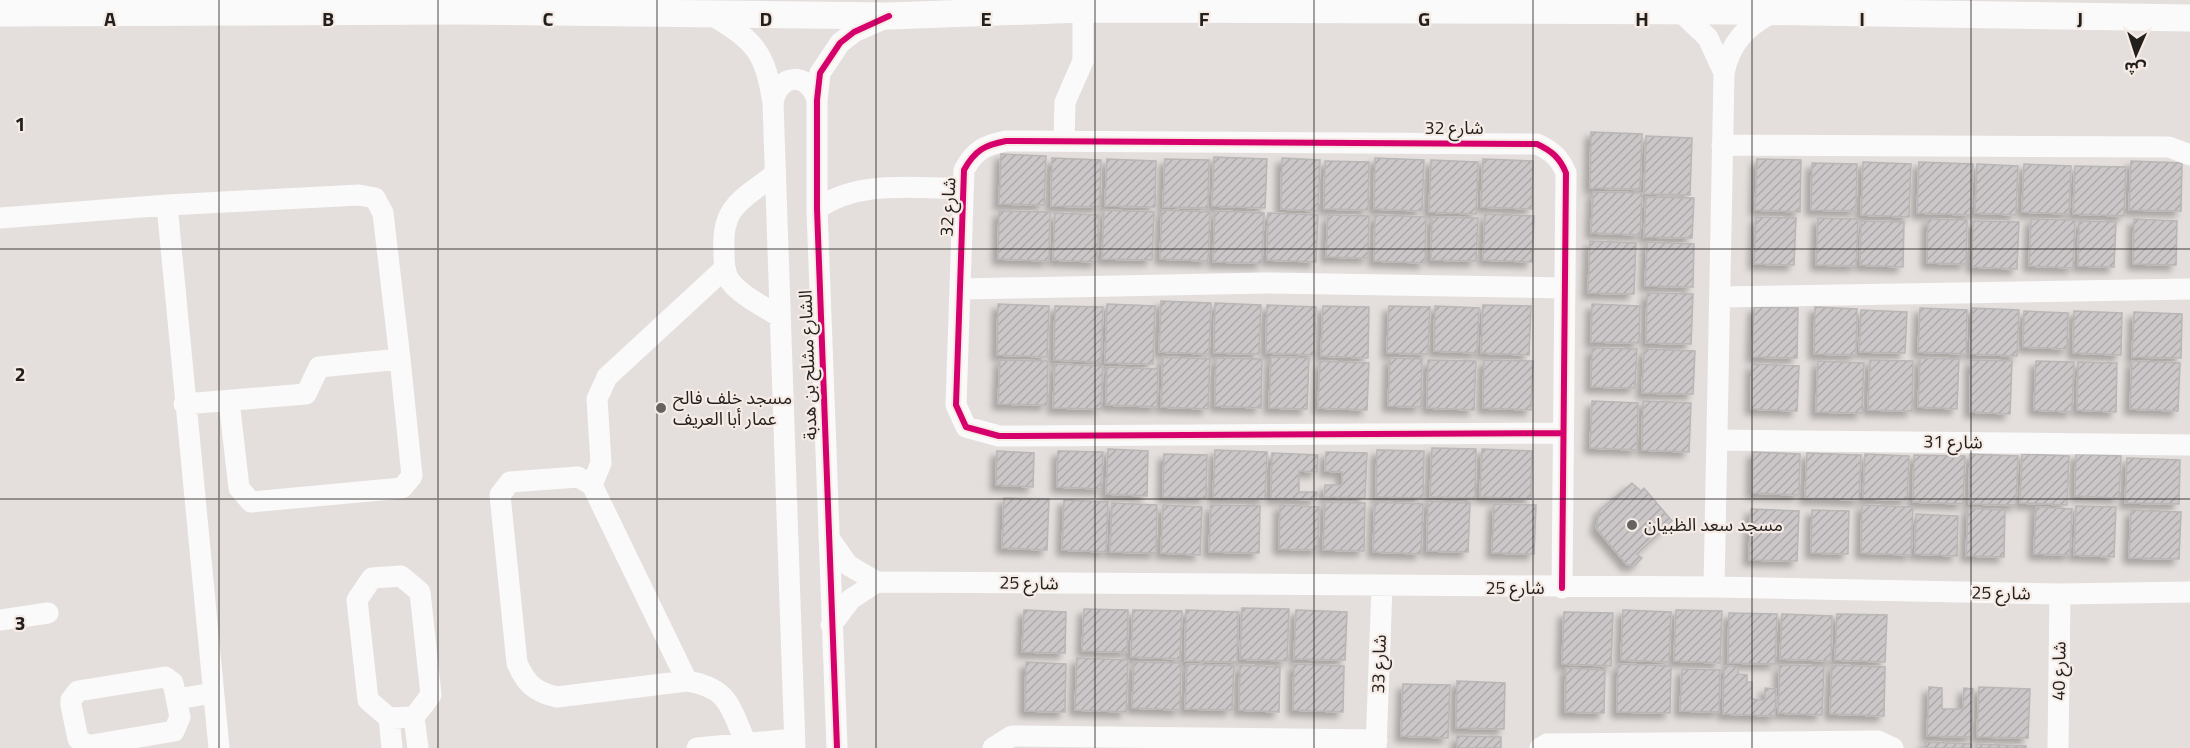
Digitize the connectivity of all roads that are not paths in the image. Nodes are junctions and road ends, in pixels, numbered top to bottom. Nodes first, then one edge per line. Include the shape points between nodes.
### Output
1 (380, 0) edge
2 (1083, 9) junction
3 (1680, 11) junction
4 (1774, 12) junction
5 (0, 13) edge
6 (252, 13) junction
7 (712, 15) junction
8 (889, 16) junction
9 (2190, 18) edge
10 (1724, 73) junction
11 (817, 100) junction
12 (773, 103) junction
13 (1064, 141) junction
14 (1722, 145) junction
15 (2190, 155) edge
16 (775, 174) junction
17 (962, 188) junction
18 (167, 205) junction
19 (817, 208) junction
20 (0, 218) edge
21 (724, 269) junction
22 (1565, 288) junction
23 (960, 289) junction
24 (2190, 289) edge
25 (1720, 297) junction
26 (780, 317) junction
27 (400, 358) junction
28 (229, 400) junction
29 (184, 404) junction
30 (1562, 433) junction
31 (1717, 440) junction
32 (2190, 445) edge
33 (592, 485) junction
34 (829, 538) junction
35 (877, 582) junction
36 (1382, 587) junction
37 (1714, 587) junction
38 (1562, 588) junction
39 (2190, 592) edge
40 (2060, 594) junction
41 (48, 613) dead end
42 (0, 620) edge
43 (831, 625) junction
44 (687, 681) junction
45 (213, 693) junction
46 (177, 699) junction
47 (414, 717) junction
48 (388, 718) junction
49 (746, 743) junction
50 (794, 743) edge
51 (1376, 744) edge
52 (219, 748) edge
53 (392, 748) edge
54 (418, 748) edge
55 (697, 748) edge
56 (837, 748) edge
57 (993, 748) edge
58 (1540, 748) edge
59 (1893, 748) edge
60 (2058, 748) edge

1 - 6 main road via 366,6 292,3
2 - 3 main road
2 - 8 main road
2 - 13 street via 1083,61 1065,102
3 - 4 main road
3 - 10 street via 1708,38
4 - 9 main road
4 - 10 street via 1753,23 1737,40
5 - 6 main road
6 - 7 main road
7 - 8 main road
7 - 12 street, الشارع مشلح بن هدبة via 741,34 759,54 768,71
8 - 11 street, الشارع مشلح بن هدبة via 854,32 840,44 820,73
10 - 14 street
11 - 12 street via 805,81 793,79 775,92
11 - 19 street, الشارع مشلح بن هدبة
12 - 16 street, الشارع مشلح بن هدبة
13 - 17 street, شارع 32 via 1006,141 984,146 964,170
13 - 22 street, شارع 32 via 1537,144 1552,151 1566,173
14 - 15 street via 2169,147
14 - 25 street
16 - 21 street via 726,218
16 - 26 street, الشارع مشلح بن هدبة
17 - 19 street via 862,189 838,195
17 - 23 street, شارع 32
18 - 20 street
18 - 27 street via 359,195 375,198 383,213
18 - 29 street
19 - 34 street, الشارع مشلح بن هدبة
21 - 26 street via 731,282
21 - 33 street via 607,377 597,399 601,463
22 - 23 street via 1265,283
22 - 30 street, شارع 32
23 - 30 street, شارع 32 via 956,405 966,426 999,436
24 - 25 street
25 - 31 street
26 - 50 street, الشارع مشلح بن هدبة
27 - 28 street via 319,367 306,394
27 - 28 street via 412,476 402,488 251,502 239,488
28 - 29 street
29 - 45 street
30 - 38 street, شارع 32
31 - 32 street, شارع 31
31 - 37 street
33 - 44 street
33 - 44 street via 578,477 510,482 500,495 517,663 525,681 539,693 557,697
34 - 35 street, شارع 25 via 848,565
34 - 43 street, الشارع مشلح بن هدبة
35 - 36 street, شارع 25
35 - 43 street via 850,599
36 - 38 street, شارع 25
36 - 51 street, شارع 33
37 - 38 street, شارع 25
37 - 40 street, شارع 25
39 - 40 street, شارع 25
40 - 60 street, شارع 40
41 - 42 street
43 - 56 street, الشارع مشلح بن هدبة
44 - 49 street via 707,685 724,696
45 - 46 street
45 - 52 street
46 - 46 street via 173,683 165,677 78,691 71,700 78,739 92,746 174,731 180,723
47 - 48 street
47 - 48 street via 431,696 420,592 401,576 372,578 357,600 368,700
47 - 54 street
48 - 53 street
49 - 50 street
49 - 55 street
51 - 57 street, شارع 33 via 1012,736
58 - 59 street via 1547,744 1878,741

